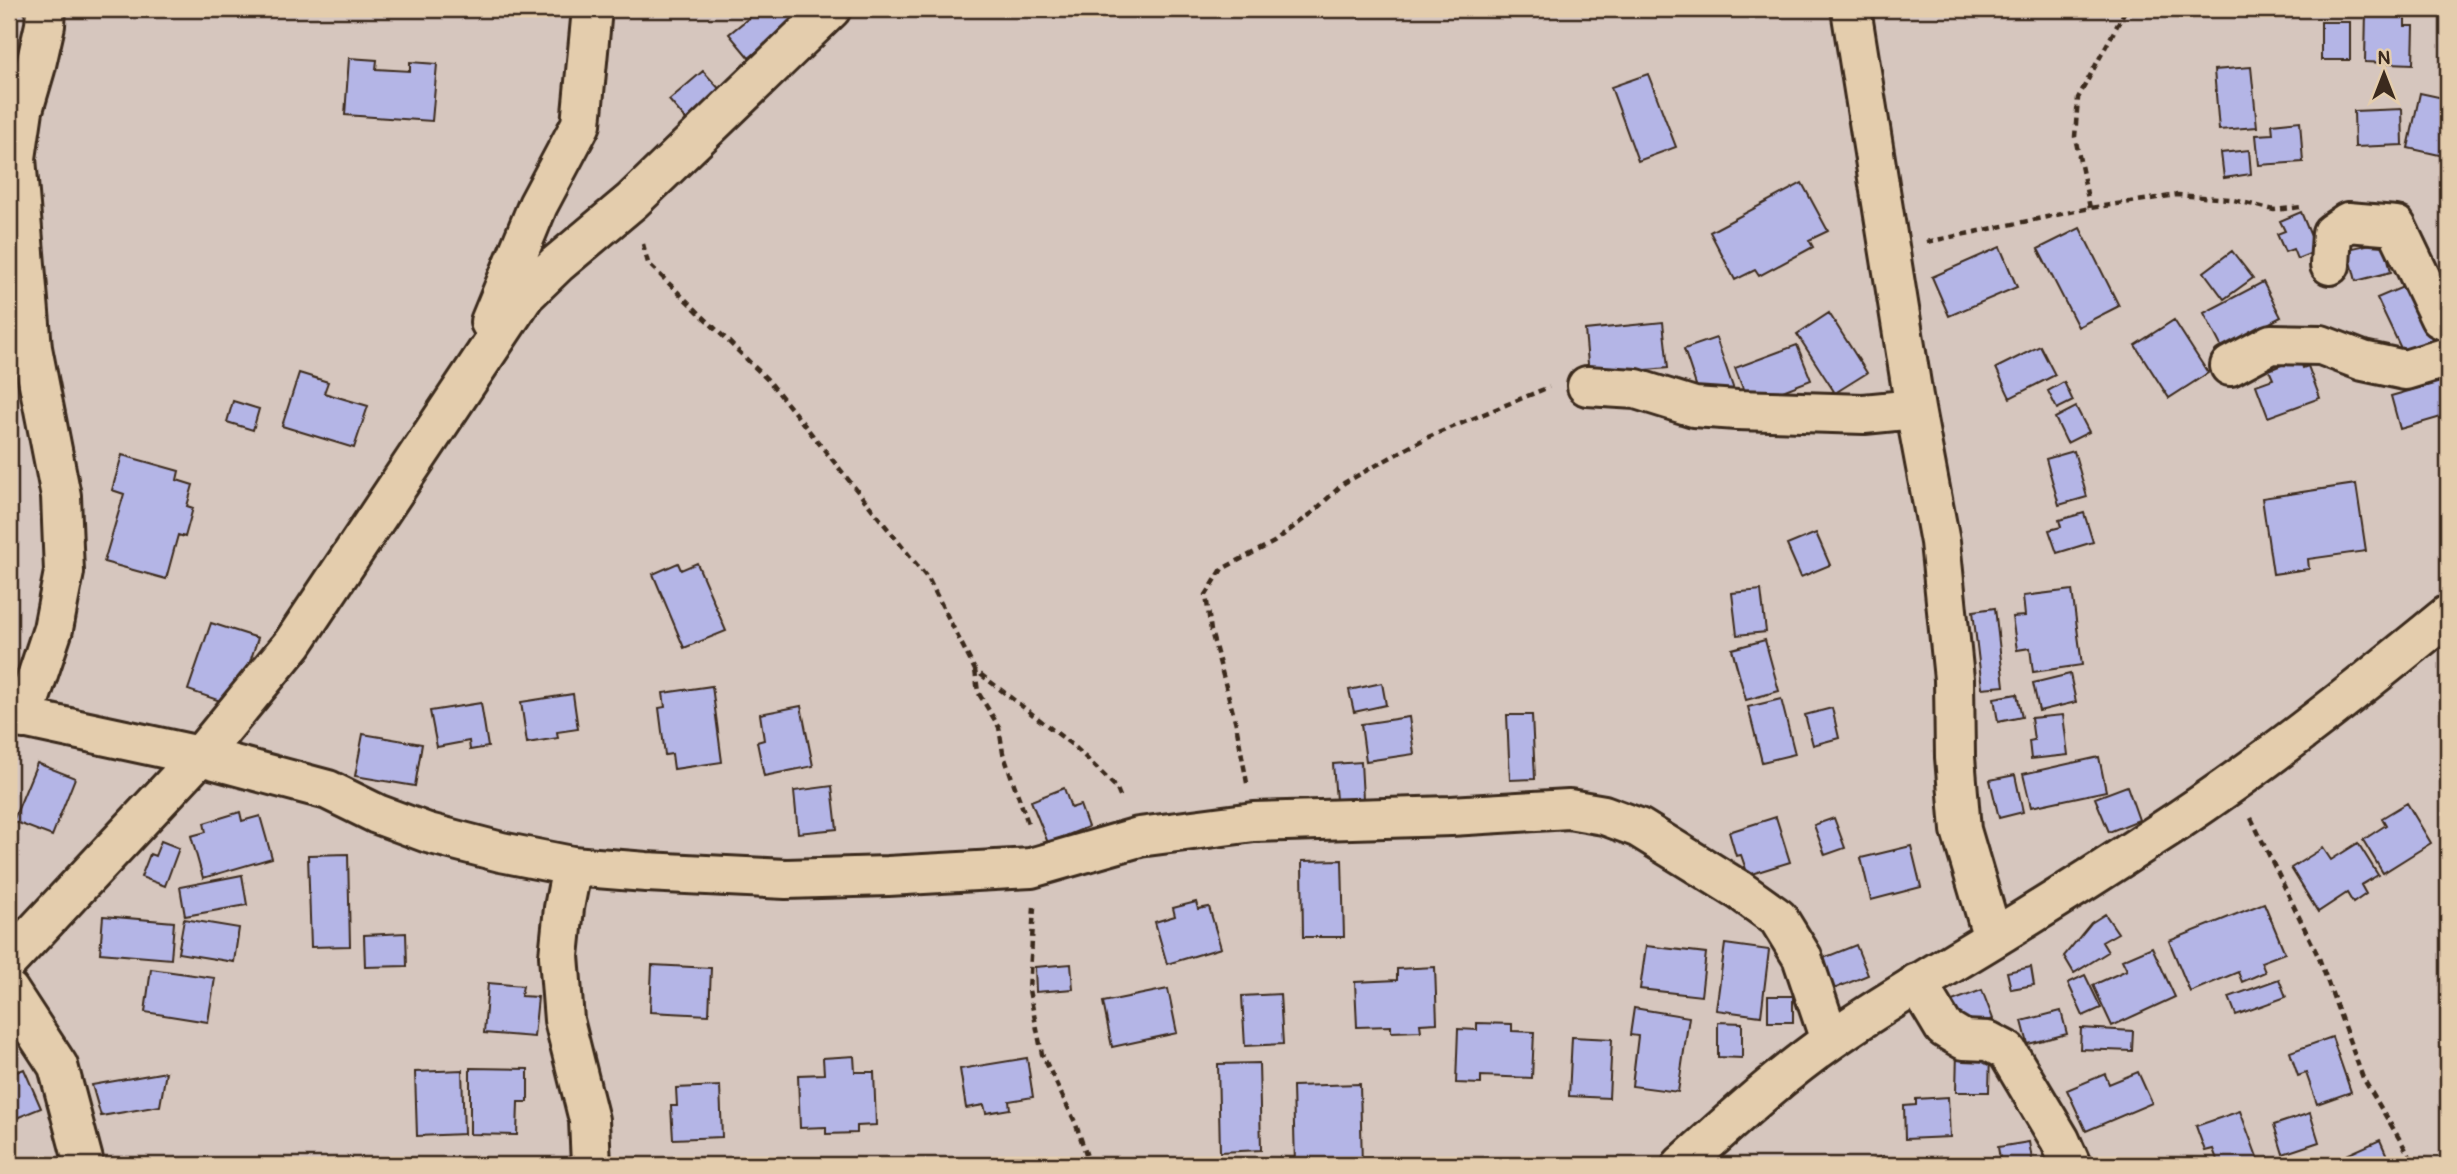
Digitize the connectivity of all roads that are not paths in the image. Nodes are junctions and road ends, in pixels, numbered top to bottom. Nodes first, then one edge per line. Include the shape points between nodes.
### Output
1 (46, 9) edge
2 (592, 9) edge
3 (831, 9) edge
4 (1851, 9) edge
5 (2331, 249) road end
6 (2448, 322) edge
7 (2448, 357) edge
8 (2230, 366) dead end
9 (470, 374) junction
10 (1587, 386) road end
11 (1915, 410) junction
12 (2448, 615) edge
13 (16, 717) edge
14 (200, 757) junction
15 (572, 866) junction
16 (1993, 938) junction
17 (9, 960) edge
18 (1917, 982) junction
19 (9, 991) edge
20 (1830, 1040) junction
21 (83, 1165) edge
22 (591, 1165) edge
23 (1682, 1165) edge
24 (2071, 1165) edge

1 - 13 street via 16,158 32,348 61,496 64,572 53,628
2 - 9 street via 581,124 511,265
3 - 9 street via 632,201 525,295
4 - 11 street
5 - 6 street via 2348,222 2396,226 2440,318
7 - 8 street via 2405,370 2321,345 2271,344
9 - 14 street via 320,605
10 - 11 street via 1636,388 1694,407 1864,414
11 - 16 street via 1940,542 1954,679 1961,830
12 - 16 street via 2234,783
13 - 14 street
14 - 15 street via 328,790 428,833
14 - 17 street
15 - 20 street via 786,879 1031,868 1139,837 1254,822 1569,809 1639,828 1778,918 1802,957
15 - 22 street via 559,956 564,1020 589,1119
16 - 18 street
18 - 20 street
18 - 24 street via 1944,1028 1964,1040 1988,1041 2007,1051
19 - 21 street via 58,1066
20 - 23 street via 1776,1081

